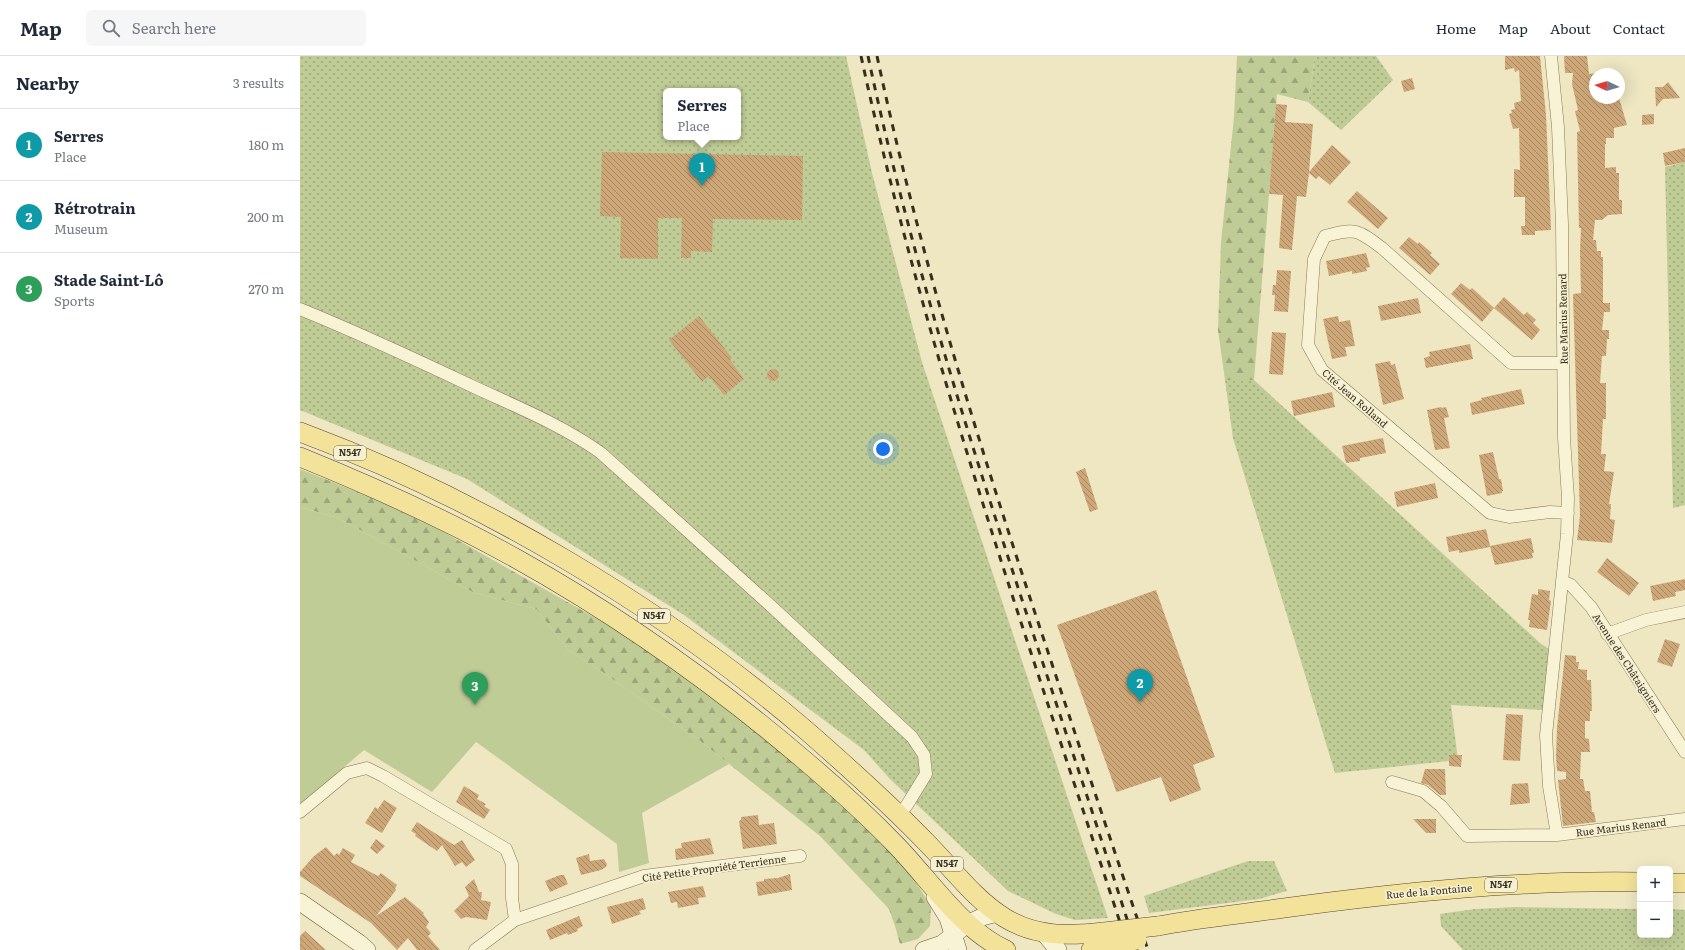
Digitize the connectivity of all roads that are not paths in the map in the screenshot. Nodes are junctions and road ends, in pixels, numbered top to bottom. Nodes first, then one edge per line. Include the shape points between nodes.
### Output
1 (1552, 56) edge
2 (300, 309) edge
3 (1563, 363) junction
4 (300, 432) edge
5 (300, 457) edge
6 (1568, 513) junction
7 (1562, 581) junction
8 (1685, 612) edge
9 (1607, 634) junction
10 (1685, 752) edge
11 (1392, 782) dead end
12 (300, 812) edge
13 (899, 815) junction
14 (1685, 820) edge
15 (1556, 835) junction
16 (800, 856) dead end
17 (921, 872) junction
18 (1637, 882) edge
19 (1673, 883) edge
20 (1685, 883) edge
21 (1637, 892) edge
22 (1673, 893) edge
23 (1685, 893) edge
24 (937, 901) junction
25 (300, 902) edge
26 (1363, 904) junction
27 (997, 913) junction
28 (515, 920) junction
29 (960, 928) junction
30 (1044, 933) junction
31 (1099, 945) edge
32 (926, 949) edge
33 (367, 950) edge
34 (475, 950) edge
35 (958, 950) edge
36 (1006, 950) edge
37 (1058, 950) edge

1 - 3 street, Rue Marius Renard via 1559,134
2 - 13 street via 347,328 548,421 601,453 912,737 924,755 926,774 908,805
3 - 6 street, Rue Marius Renard
3 - 6 street, Cité Jean Rolland via 1511,363 1364,234 1347,230 1325,236 1314,259 1308,345 1322,370 1490,513 1509,517 1550,512
4 - 13 main road, N547 via 446,496 567,561 630,600 765,697
5 - 17 main road, N547 via 392,496 478,538 518,559 642,636 728,698 786,745 850,800
6 - 7 street, Rue Marius Renard
7 - 9 street, Avenue des Châtaigniers via 1579,592
7 - 15 street, Rue Marius Renard via 1546,735 1549,786
8 - 9 street via 1646,620
9 - 10 street, Avenue des Châtaigniers
11 - 15 street, Rue Marius Renard via 1423,791 1441,806 1467,836
12 - 28 street via 347,773 367,768 383,776 506,849 512,864
13 - 27 main road, N547 via 980,899
14 - 15 street, Rue Marius Renard
16 - 28 street, Cité Petite Propriété Terrienne via 644,876
17 - 24 street
17 - 29 main road, N547
18 - 26 main road, Rue de la Fontaine / N547 via 1521,884
19 - 20 main road
21 - 26 main road, N547 via 1494,894
22 - 23 main road
24 - 29 street via 948,918
24 - 32 street via 939,928
25 - 33 street
26 - 31 main road, N547, bridge via 1159,931
27 - 29 street
27 - 30 main road, N547 via 1023,927
28 - 34 street, Cité Petite Propriété Terrienne
29 - 32 street via 942,944
29 - 35 street
29 - 36 main road, N547
30 - 31 main road, N547 via 1068,935
30 - 37 street

